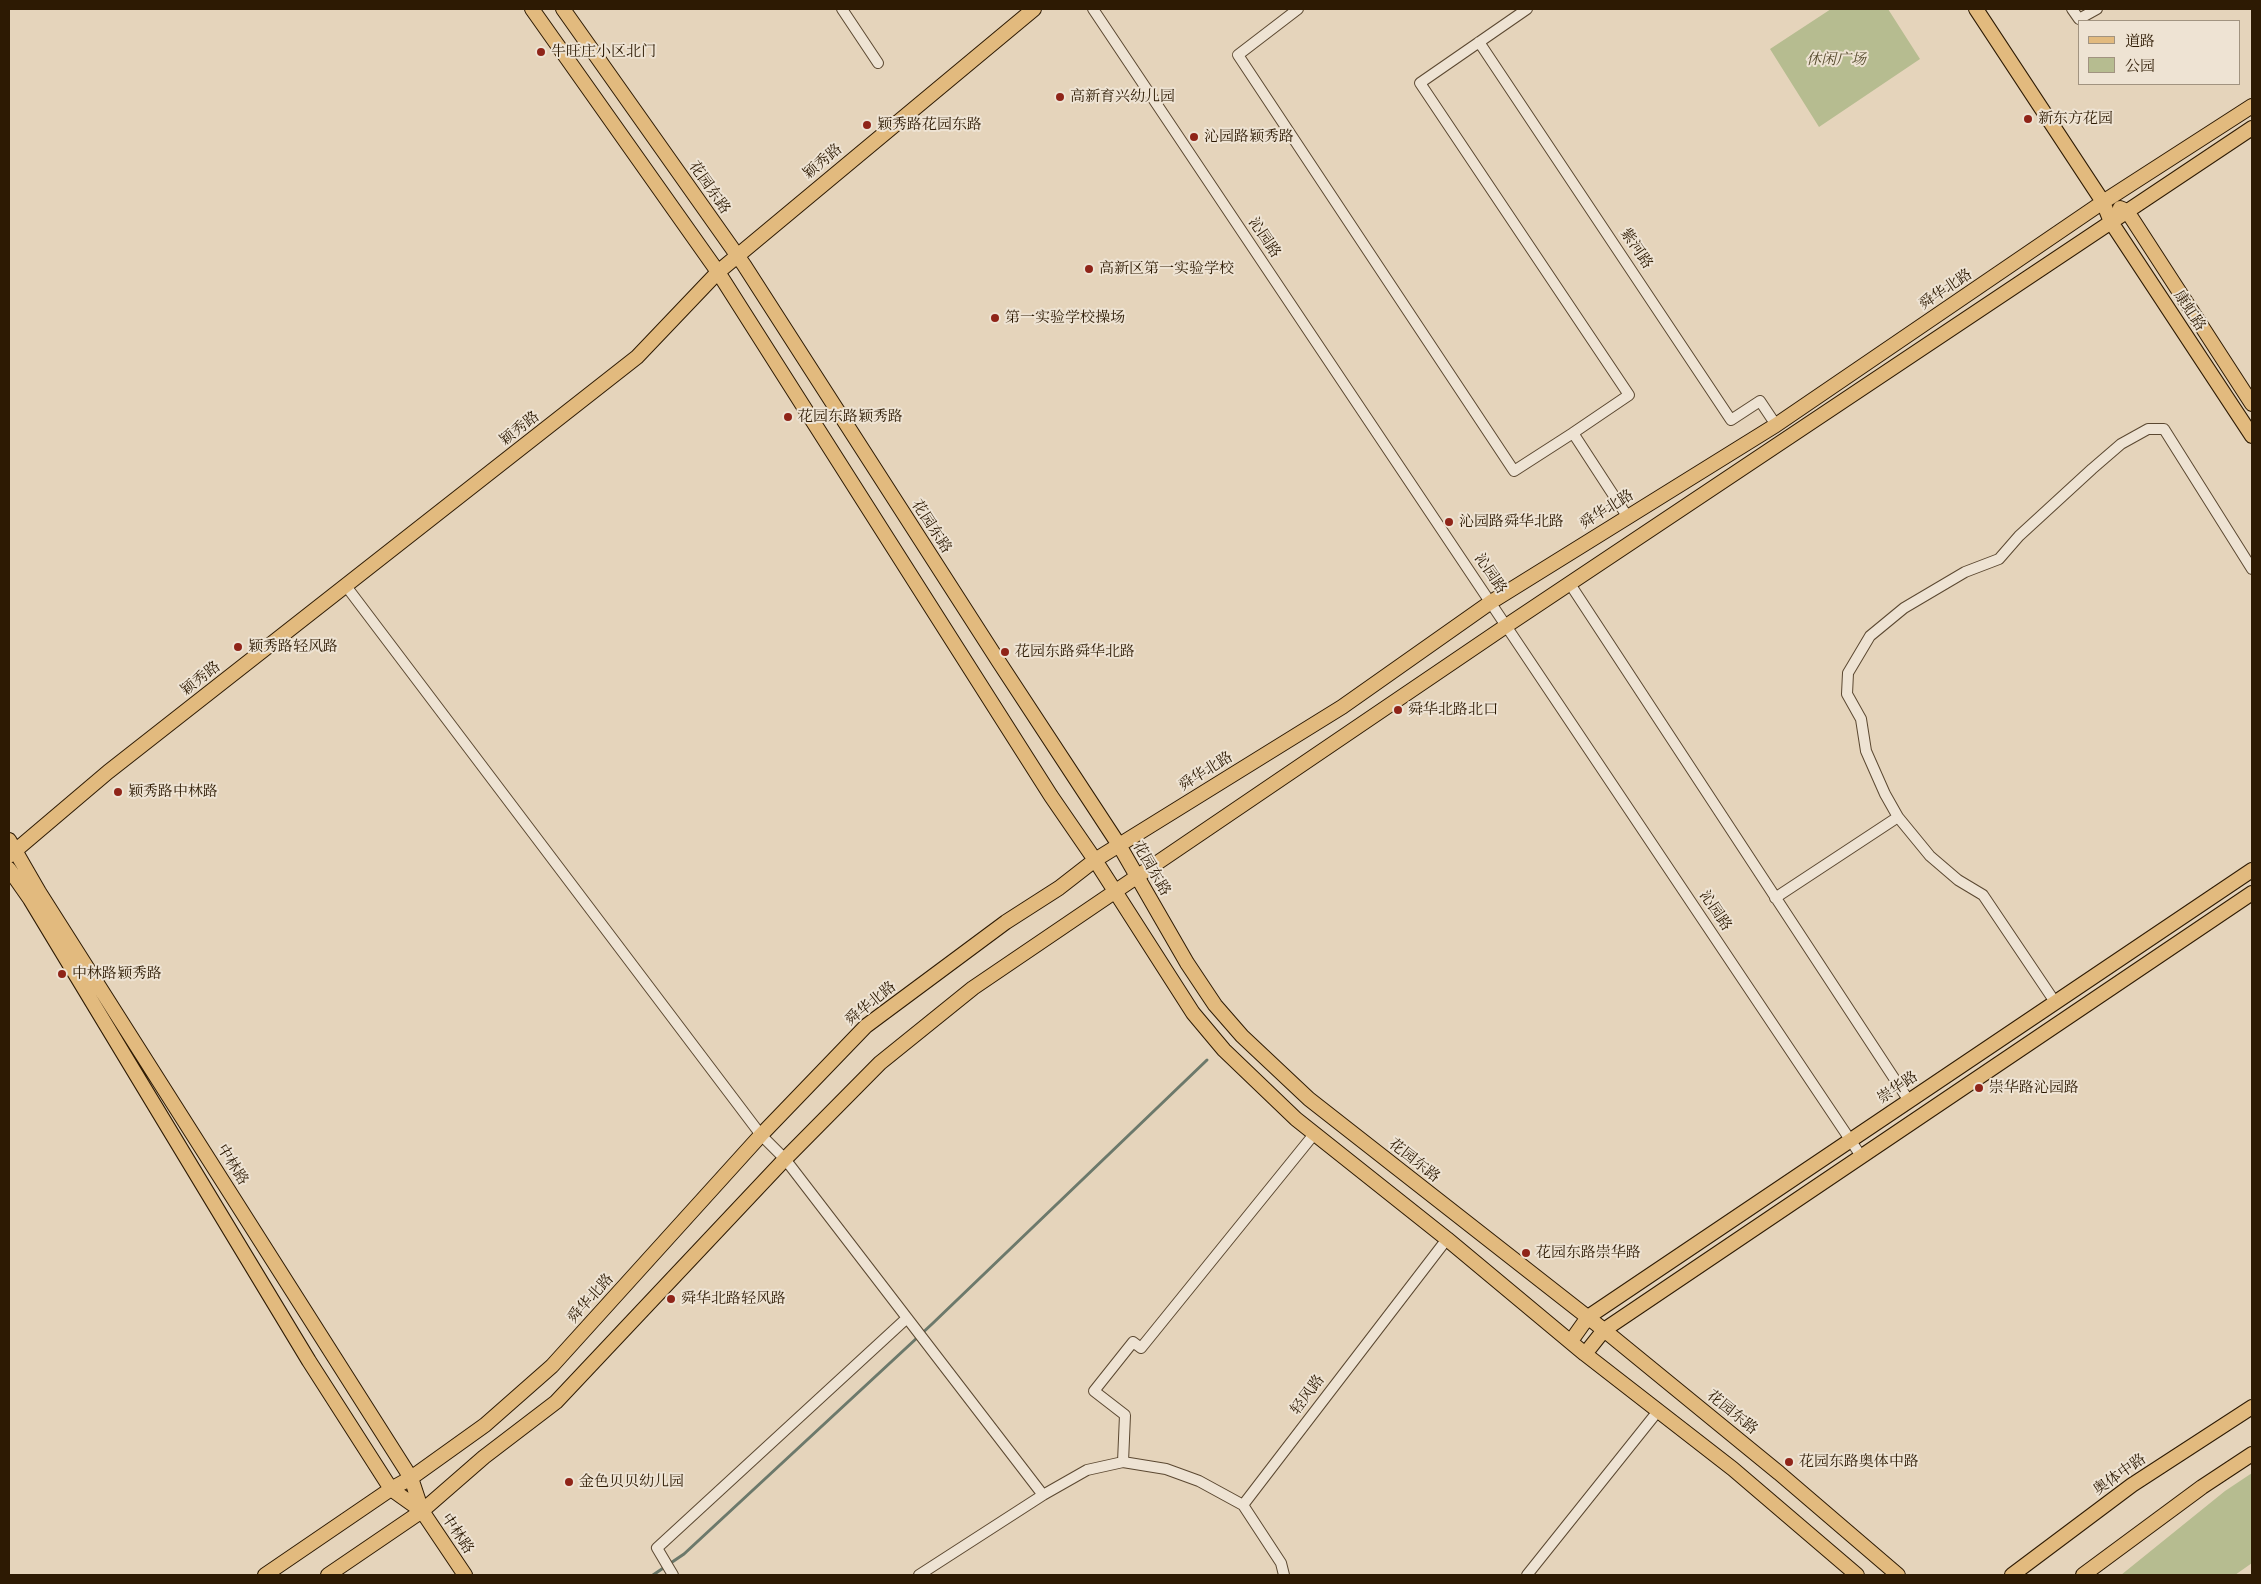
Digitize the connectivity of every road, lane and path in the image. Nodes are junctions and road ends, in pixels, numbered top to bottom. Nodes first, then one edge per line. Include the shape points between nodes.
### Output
1 (532, 9) edge
2 (563, 9) edge
3 (842, 9) edge
4 (1034, 9) edge
5 (1093, 9) edge
6 (1298, 9) edge
7 (1527, 9) edge
8 (1976, 9) edge
9 (2072, 9) edge
10 (2097, 9) edge
11 (1479, 42) junction
12 (878, 63) dead end
13 (2252, 106) edge
14 (2252, 128) edge
15 (2103, 202) junction
16 (2127, 211) junction
17 (2111, 222) junction
18 (737, 256) junction
19 (718, 272) junction
20 (2252, 404) edge
21 (1776, 425) junction
22 (1573, 433) junction
23 (2252, 436) edge
24 (1627, 516) junction
25 (2252, 569) edge
26 (1570, 584) junction
27 (346, 586) junction
28 (1491, 602) junction
29 (1506, 626) junction
30 (1898, 817) junction
31 (1119, 845) junction
32 (11, 848) edge
33 (1095, 860) junction
34 (9, 870) edge
35 (2252, 870) edge
36 (1137, 877) junction
37 (1116, 892) junction
38 (2252, 894) edge
39 (1775, 898) junction
40 (2055, 1002) junction
41 (1908, 1101) junction
42 (1315, 1133) junction
43 (761, 1134) junction
44 (1850, 1140) junction
45 (1861, 1156) junction
46 (785, 1159) junction
47 (1447, 1239) junction
48 (1588, 1317) junction
49 (907, 1318) junction
50 (1604, 1330) junction
51 (1571, 1341) junction
52 (1585, 1354) junction
53 (2252, 1407) edge
54 (1658, 1411) junction
55 (2252, 1454) edge
56 (1123, 1462) junction
57 (411, 1478) junction
58 (391, 1488) junction
59 (1043, 1495) junction
60 (1243, 1505) junction
61 (422, 1511) junction
62 (669, 1569) edge
63 (265, 1575) edge
64 (328, 1575) edge
65 (465, 1575) edge
66 (919, 1575) edge
67 (1284, 1575) edge
68 (1527, 1575) edge
69 (1857, 1575) edge
70 (1898, 1575) edge
71 (2012, 1575) edge
72 (2083, 1575) edge

1 - 19 main road
2 - 18 main road, 花园东路
3 - 12 street
4 - 18 main road, 颖秀路
5 - 28 street, 沁园路
6 - 22 street via 1238,55 1514,471
7 - 11 street
8 - 15 main road, 康虹路
9 - 10 street via 2079,19
11 - 21 street, 紫河路 via 1731,420 1760,401
11 - 22 street via 1420,83 1629,395
13 - 15 main road, 舜华北路
14 - 16 main road
15 - 16 main road
15 - 17 main road, 康虹路
15 - 21 main road, 舜华北路
16 - 17 main road
16 - 20 main road, 康虹路
17 - 23 main road, 康虹路
17 - 26 main road
18 - 19 main road, 颖秀路
18 - 31 main road, 花园东路
19 - 27 main road, 颖秀路 via 637,356
19 - 33 main road
21 - 24 main road, 舜华北路
22 - 24 street
24 - 28 main road, 舜华北路
25 - 30 street via 2164,429 2148,428 2121,444 2019,536 1999,559 1965,572 1904,608 1870,636 1848,673 1847,694 1861,719 1866,751
26 - 29 main road
26 - 39 street
27 - 32 main road, 颖秀路
27 - 43 street
28 - 29 street, 沁园路
28 - 31 main road, 舜华北路 via 1342,707
29 - 36 main road
29 - 44 street, 沁园路
30 - 39 street
30 - 40 street via 1930,856 1958,880 1983,895
31 - 33 main road, 舜华北路
31 - 36 main road, 花园东路
32 - 57 main road, 中林路
33 - 37 main road
33 - 43 main road, 舜华北路 via 866,1026
34 - 58 main road, 中林路 via 30,899 309,1361
35 - 40 main road, 崇华路
36 - 37 main road
36 - 48 main road, 花园东路 via 1196,977 1242,1036 1309,1100
37 - 42 main road via 1193,1013 1224,1050
37 - 46 main road via 973,988 880,1064
38 - 45 main road
39 - 41 street
40 - 41 main road, 崇华路
41 - 44 main road, 崇华路
42 - 47 main road
42 - 56 street via 1141,1348 1133,1342 1094,1391 1125,1416
43 - 46 street
43 - 57 main road, 舜华北路 via 552,1366 485,1425
44 - 45 street, 沁园路
44 - 48 main road, 崇华路
45 - 50 main road
46 - 49 street
46 - 61 main road via 556,1402 484,1457
47 - 51 main road
47 - 60 street, 轻风路
48 - 50 main road, 花园东路
48 - 51 main road, 崇华路
49 - 59 street
49 - 62 street via 657,1548
50 - 52 main road
50 - 70 main road, 花园东路
51 - 52 main road
52 - 54 main road
53 - 71 main road, 奥体中路 via 2132,1485
54 - 68 street
54 - 69 main road
55 - 72 main road
56 - 59 street via 1087,1470
56 - 60 street via 1166,1469
57 - 58 main road, 舜华北路
57 - 61 main road, 中林路
58 - 61 main road, 中林路
58 - 63 main road, 舜华北路
59 - 66 street
60 - 67 street via 1281,1563
61 - 64 main road
61 - 65 main road, 中林路

